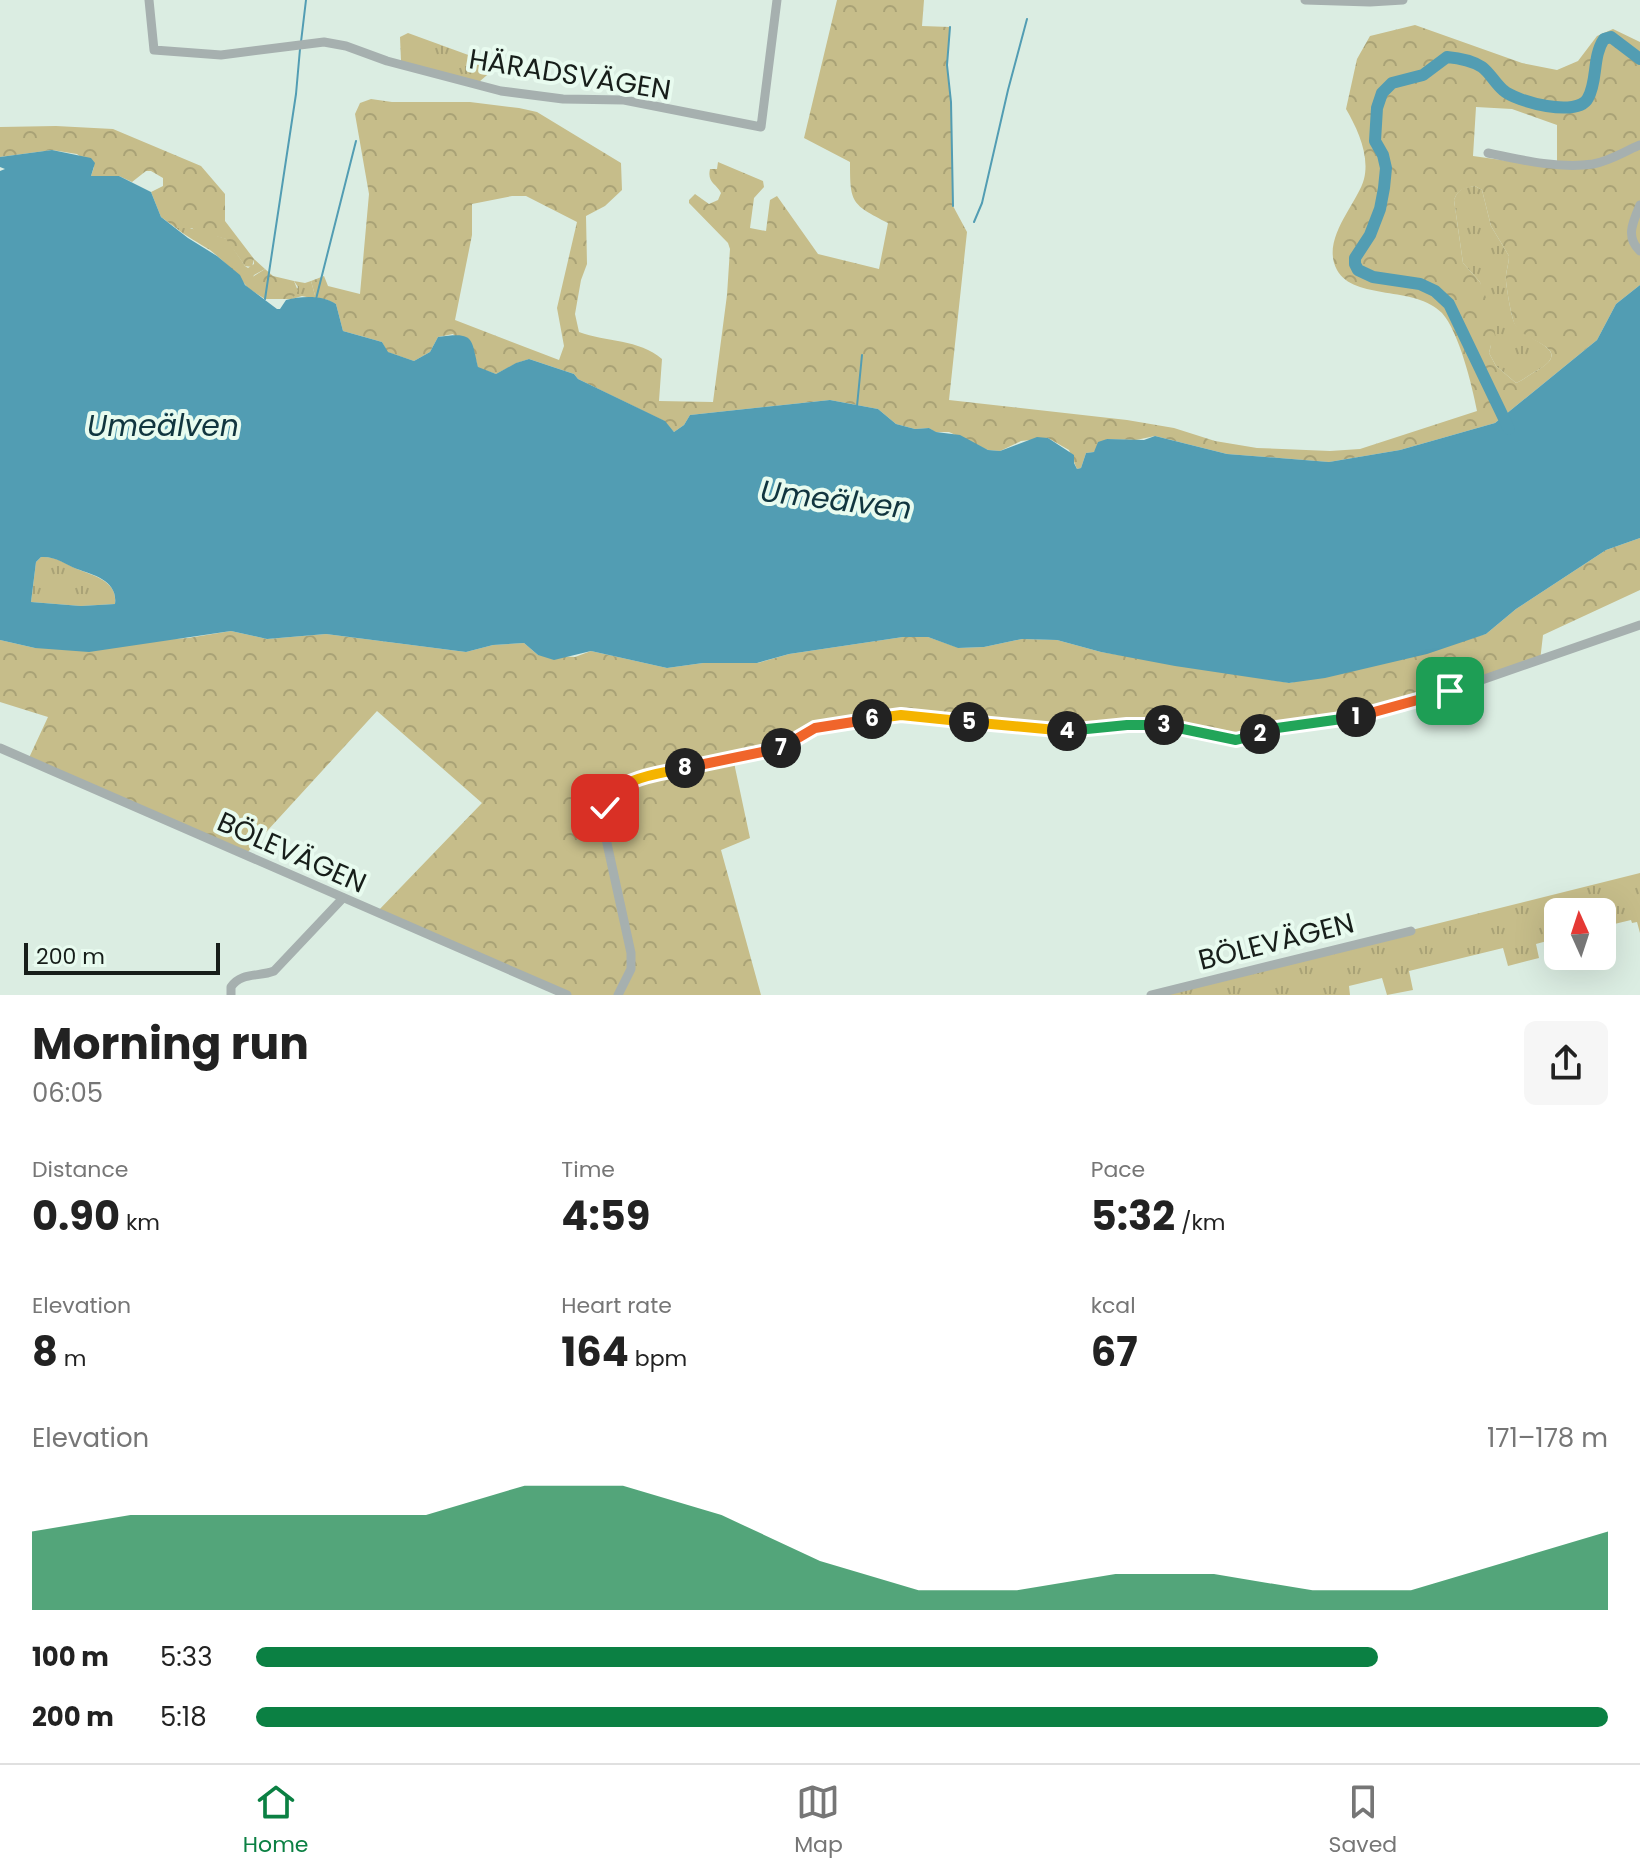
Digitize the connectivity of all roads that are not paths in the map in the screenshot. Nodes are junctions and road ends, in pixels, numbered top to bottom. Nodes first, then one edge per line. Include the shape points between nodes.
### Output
1 (149, 0) edge
2 (777, 0) edge
3 (1305, 0) edge
4 (1403, 0) edge
5 (1640, 145) edge
6 (1488, 153) dead end
7 (1640, 205) edge
8 (1640, 251) edge
9 (1640, 625) edge
10 (0, 748) edge
11 (343, 898) junction
12 (1411, 931) dead end
13 (231, 995) edge
14 (567, 995) edge
15 (618, 995) edge
16 (1151, 995) edge

1 - 2 street, HÄRADSVÄGEN via 154,50 221,55 324,42 501,91 624,100 761,127
3 - 4 street
5 - 6 street via 1595,163 1571,165
7 - 8 street via 1631,229
9 - 15 street via 1373,714 1277,728 1236,740 1164,725 1059,732 901,715 815,728 783,748 636,779 611,795 603,825 631,953 631,969
10 - 11 street, BÖLEVÄGEN
11 - 13 street via 274,971 240,978
11 - 14 street, BÖLEVÄGEN
12 - 16 street, BÖLEVÄGEN

